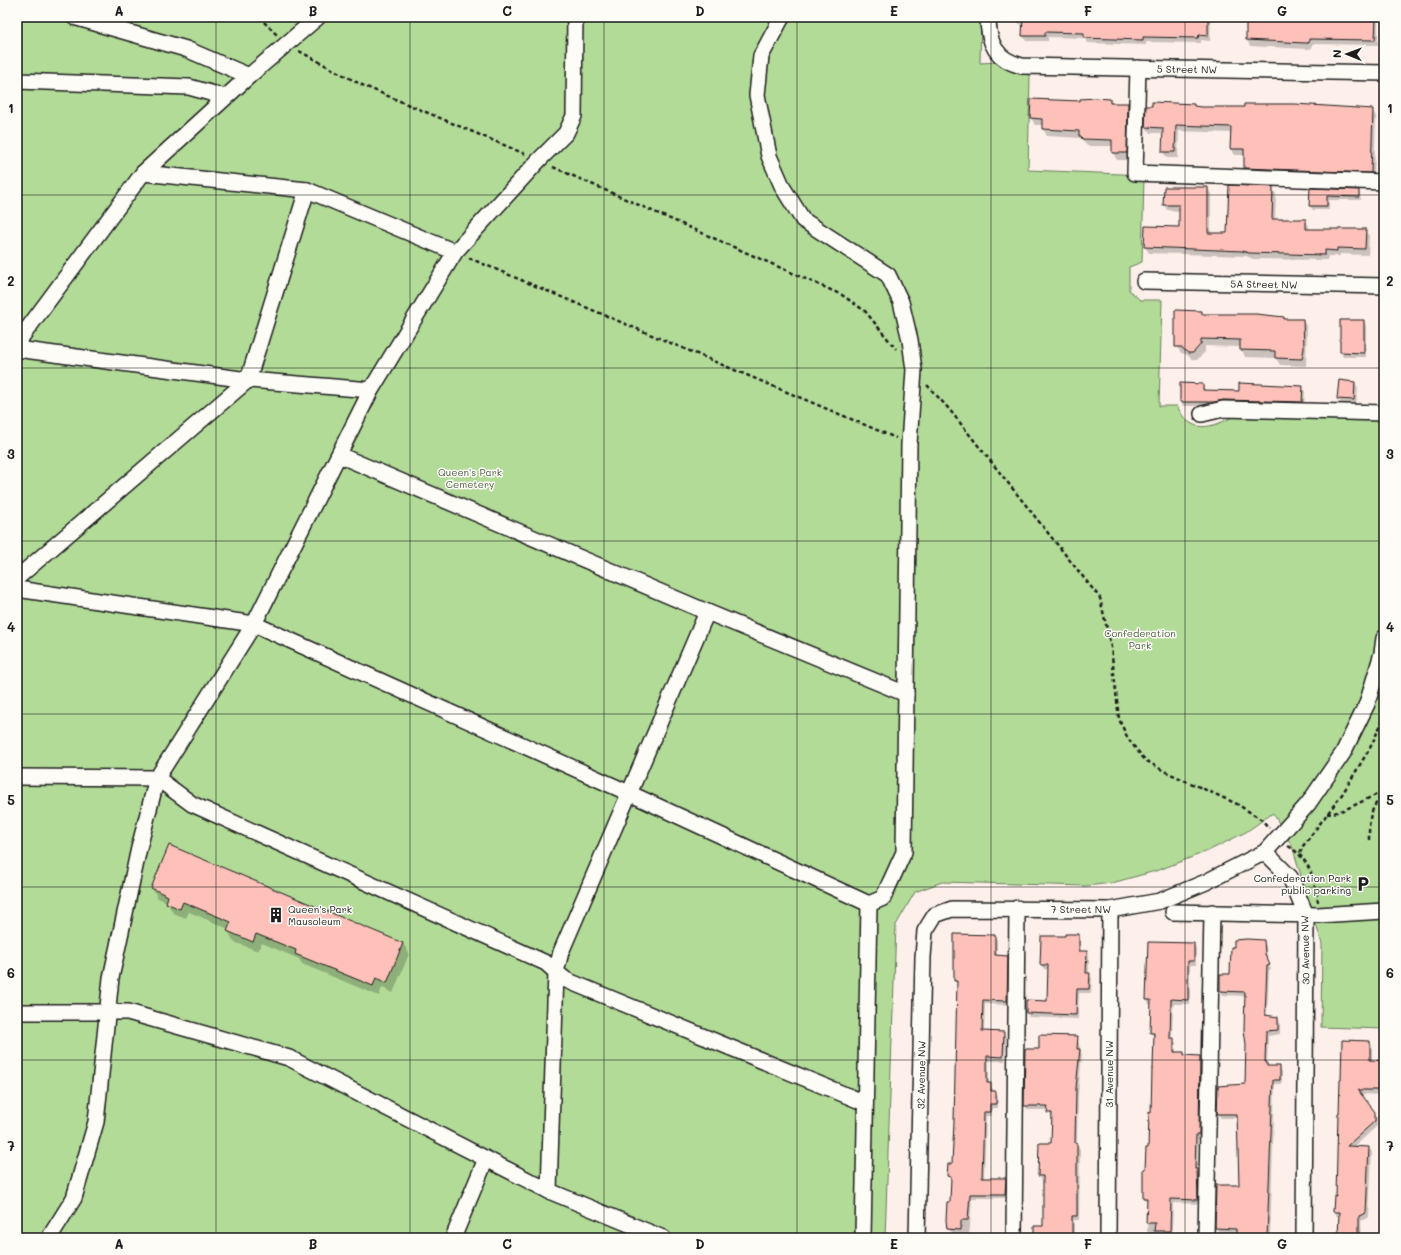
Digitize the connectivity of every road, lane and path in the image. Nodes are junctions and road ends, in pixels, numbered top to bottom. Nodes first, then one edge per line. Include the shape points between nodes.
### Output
1 (74, 17) edge
2 (259, 17) edge
3 (318, 17) edge
4 (575, 17) edge
5 (782, 17) edge
6 (988, 17) edge
7 (285, 44) junction
8 (1138, 68) junction
9 (1384, 73) edge
10 (249, 76) junction
11 (17, 81) edge
12 (225, 97) junction
13 (538, 160) junction
14 (143, 173) junction
15 (1384, 182) edge
16 (307, 190) junction
17 (455, 252) junction
18 (1144, 281) dead end
19 (1384, 286) edge
20 (17, 343) edge
21 (17, 349) edge
22 (899, 353) dead end
23 (914, 370) junction
24 (248, 380) junction
25 (371, 390) junction
26 (1384, 413) edge
27 (1202, 414) dead end
28 (909, 444) junction
29 (339, 455) junction
30 (17, 578) edge
31 (17, 589) edge
32 (707, 612) junction
33 (254, 624) junction
34 (1384, 638) edge
35 (906, 694) junction
36 (1384, 718) edge
37 (17, 777) edge
38 (158, 778) junction
39 (1384, 792) edge
40 (630, 794) junction
41 (1326, 814) junction
42 (1270, 829) dead end
43 (1369, 840) dead end
44 (1265, 852) junction
45 (869, 904) junction
46 (1017, 908) junction
47 (1110, 910) junction
48 (1384, 911) edge
49 (1173, 912) dead end
50 (1212, 912) junction
51 (935, 915) joint
52 (1312, 915) junction
53 (556, 972) junction
54 (17, 1012) edge
55 (108, 1012) junction
56 (865, 1103) junction
57 (486, 1158) junction
58 (549, 1191) junction
59 (49, 1238) edge
60 (453, 1238) edge
61 (663, 1238) edge
62 (863, 1238) edge
63 (917, 1238) edge
64 (1014, 1238) edge
65 (1108, 1238) edge
66 (1206, 1238) edge
67 (1304, 1238) edge

1 - 10 street via 186,49
2 - 7 path
3 - 7 street
4 - 13 street via 574,116 566,133
5 - 23 street via 761,56 757,95 768,156 783,188 803,220 888,274 901,302
6 - 8 street, 5 Street NW via 990,37 995,50 1009,63 1022,66
7 - 10 street
7 - 13 path via 362,85
8 - 9 street, 5 Street NW
8 - 15 street via 1135,173
10 - 12 street
11 - 12 street via 188,87
12 - 14 street
13 - 17 street
13 - 22 path via 842,295 864,311
14 - 16 street
14 - 20 street
16 - 17 street
16 - 24 street
17 - 25 street
17 - 28 path
18 - 19 street, 5A Street NW
21 - 24 street
23 - 28 street
23 - 42 path via 949,409 1100,598 1111,647 1119,719 1128,739 1145,760 1238,804 1262,820
24 - 25 street
24 - 30 street
25 - 29 street
26 - 27 street via 1223,409
28 - 35 street
29 - 32 street
29 - 33 street
31 - 33 street
32 - 35 street
32 - 40 street
33 - 38 street
33 - 40 street
34 - 44 street via 1367,704 1343,753 1308,804
35 - 45 street via 904,852 883,898
36 - 41 path via 1370,748 1343,793
37 - 38 street
38 - 53 street via 192,804 546,963
38 - 55 street via 139,848 111,978
39 - 41 path
39 - 43 path via 1374,805 1369,818
40 - 45 street
40 - 53 street via 561,952
41 - 52 path via 1300,853 1315,881
44 - 47 street, 7 Street NW via 1206,882 1160,901
44 - 52 street, 30 Avenue NW via 1290,877
45 - 56 street
46 - 47 street, 7 Street NW
46 - 51 street, 7 Street NW via 952,909
46 - 64 street
47 - 65 street, 31 Avenue NW
48 - 52 street
49 - 50 street
50 - 52 street
50 - 66 street
51 - 63 street, 32 Avenue NW via 925,931 923,957
52 - 67 street, 30 Avenue NW
53 - 56 street via 566,980
53 - 58 street
54 - 55 street
55 - 57 street via 128,1012 289,1058
55 - 59 street via 96,1122 74,1198
56 - 62 street
57 - 58 street
57 - 60 street
58 - 61 street

